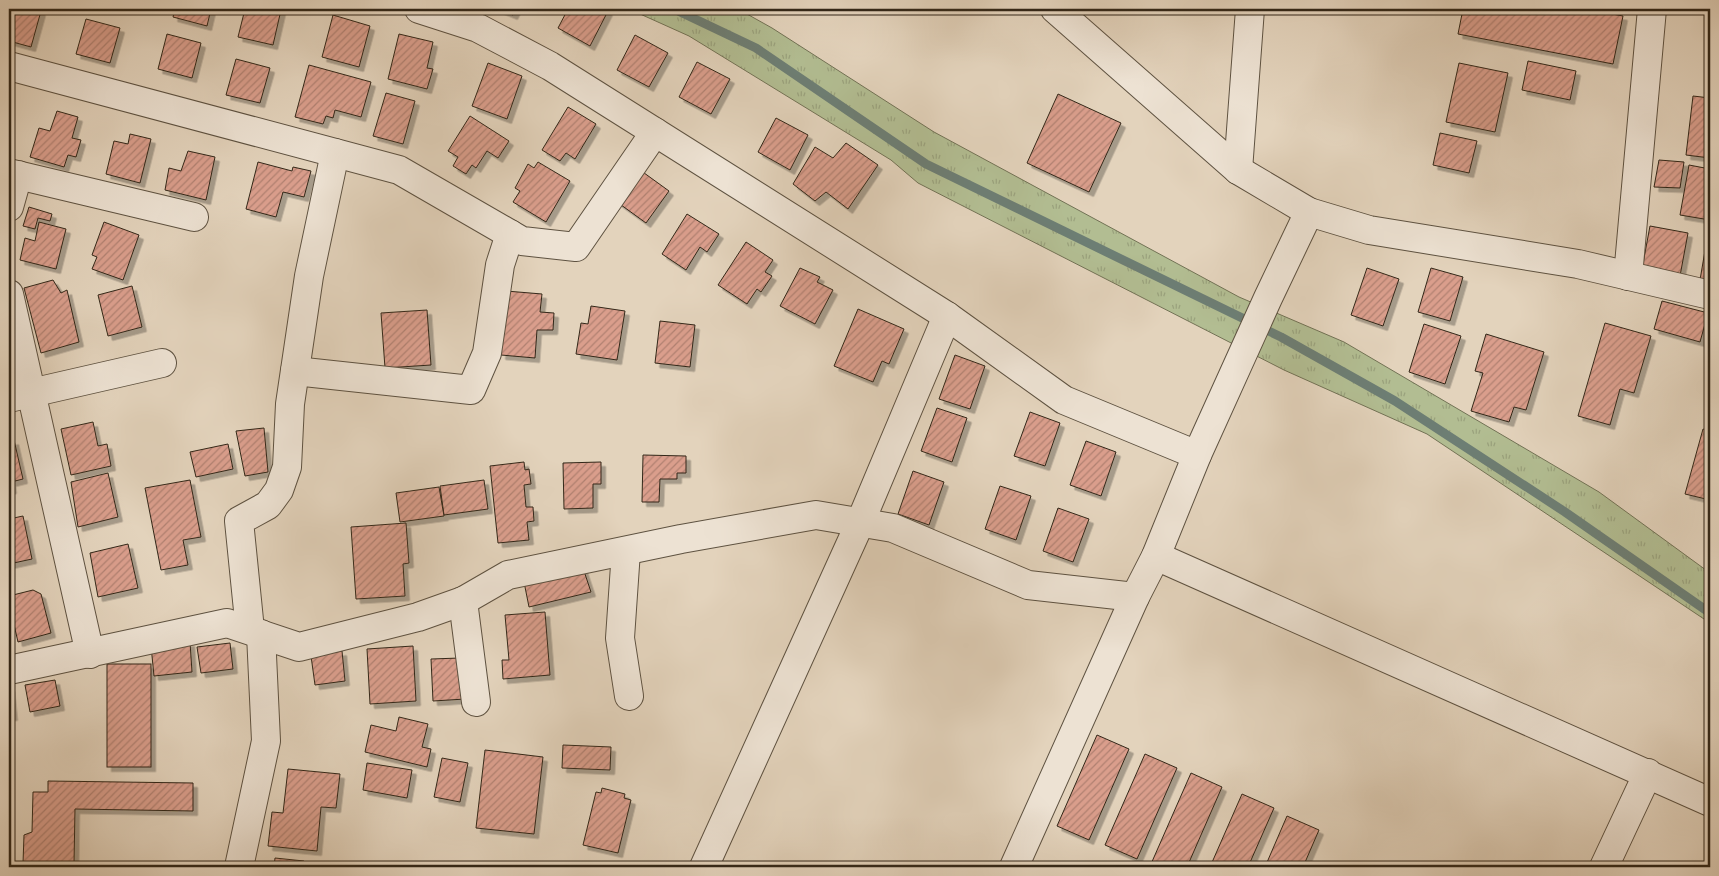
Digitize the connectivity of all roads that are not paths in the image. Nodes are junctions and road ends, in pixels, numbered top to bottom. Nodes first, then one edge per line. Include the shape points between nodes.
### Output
1 (419, 9) edge
2 (1054, 9) edge
3 (1250, 9) edge
4 (1652, 9) edge
5 (9, 66) edge
6 (655, 132) junction
7 (335, 153) junction
8 (1238, 170) junction
9 (13, 174) edge
10 (9, 207) edge
11 (1309, 212) junction
12 (194, 217) dead end
13 (510, 234) junction
14 (1628, 276) junction
15 (9, 294) edge
16 (1710, 296) edge
17 (947, 316) junction
18 (162, 363) dead end
19 (295, 371) junction
20 (20, 395) edge
21 (1198, 455) junction
22 (860, 523) junction
23 (626, 550) junction
24 (1156, 556) junction
25 (1135, 597) junction
26 (463, 601) junction
27 (255, 632) junction
28 (90, 654) junction
29 (9, 670) edge
30 (629, 696) dead end
31 (476, 702) dead end
32 (1648, 773) junction
33 (1710, 802) edge
34 (238, 867) edge
35 (704, 867) edge
36 (1014, 867) edge
37 (1604, 867) edge

1 - 6 street via 478,28 550,66
2 - 8 street
3 - 8 street
4 - 14 street
5 - 7 street
6 - 13 street via 576,247 522,241
6 - 17 street
7 - 13 street via 399,170
7 - 19 street via 309,276
8 - 11 street
9 - 10 street
9 - 12 street
11 - 14 street via 1369,230 1578,264
11 - 21 street
13 - 19 street via 500,265 488,353 472,390
14 - 16 street
15 - 20 street
17 - 21 street via 1064,400
17 - 22 street
18 - 20 street
19 - 27 street via 286,466 280,490 268,505 239,521
20 - 28 street
21 - 24 street
22 - 23 street via 816,515
22 - 25 street via 893,528 1028,584
22 - 35 street
23 - 26 street via 508,575
23 - 30 street via 620,638
24 - 25 street
24 - 32 street
25 - 36 street
26 - 27 street via 418,617 299,647
26 - 31 street
27 - 28 street via 227,623
27 - 34 street via 266,741
28 - 29 street
32 - 33 street
32 - 37 street

